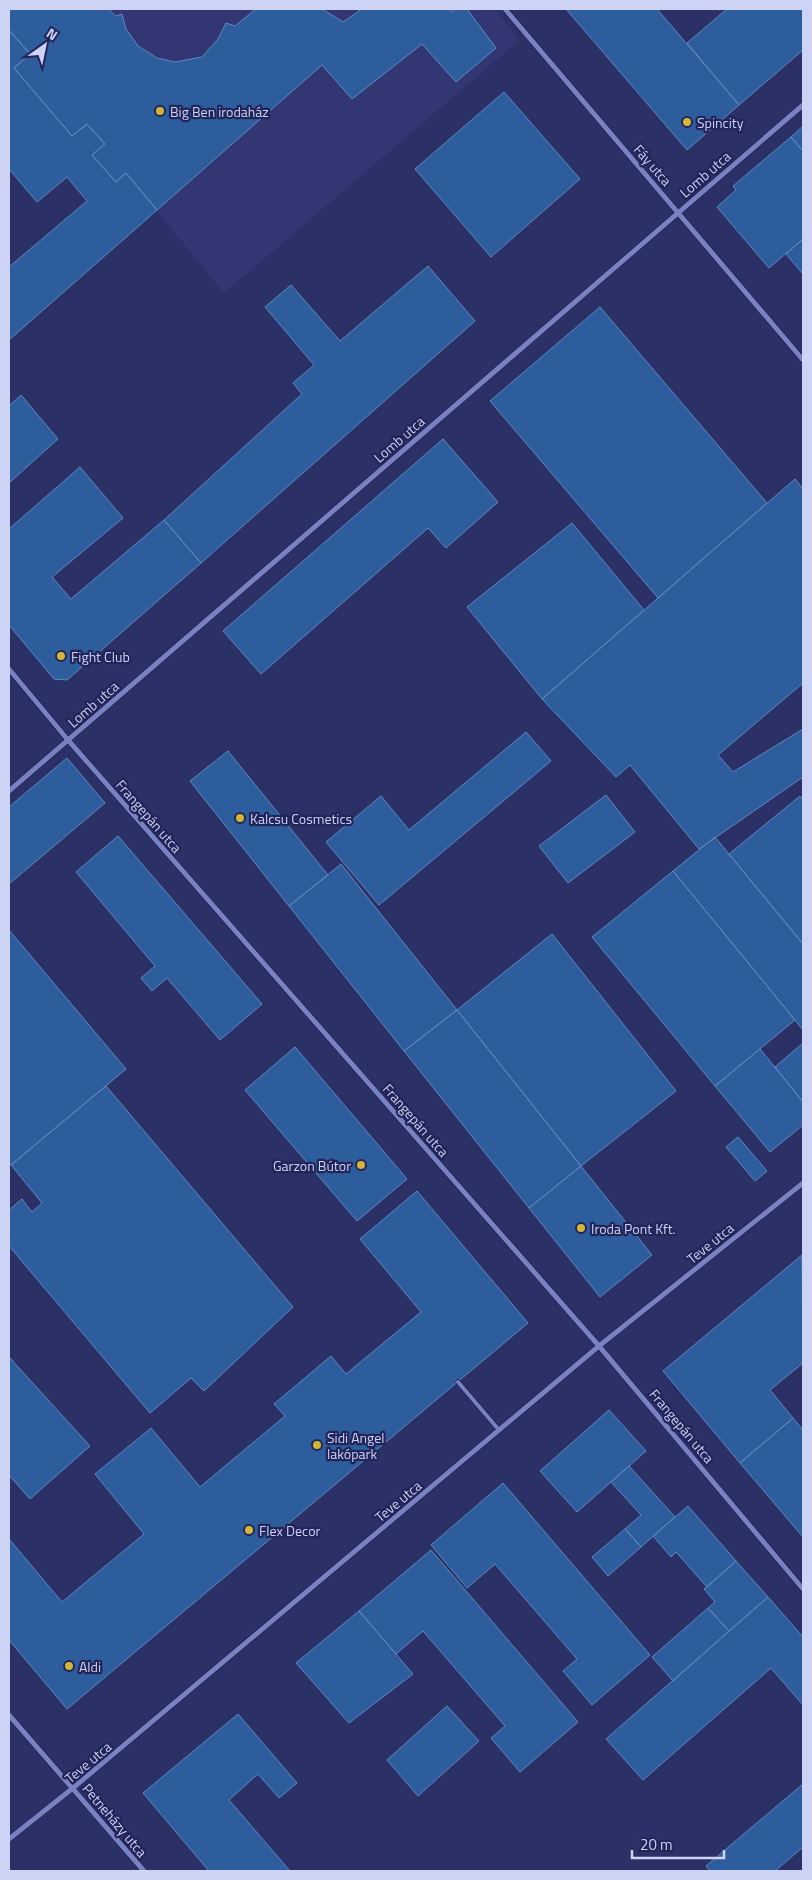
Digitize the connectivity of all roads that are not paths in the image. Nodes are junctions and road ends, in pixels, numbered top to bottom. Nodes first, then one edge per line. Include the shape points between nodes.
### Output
1 (505, 9) edge
2 (803, 104) edge
3 (679, 212) junction
4 (803, 360) edge
5 (9, 669) edge
6 (68, 740) junction
7 (9, 791) edge
8 (803, 1183) edge
9 (599, 1346) junction
10 (458, 1382) dead end
11 (499, 1430) junction
12 (803, 1589) edge
13 (9, 1715) edge
14 (73, 1788) junction
15 (9, 1839) edge
16 (144, 1871) edge

1 - 3 street, Fáy utca
2 - 3 street, Lomb utca
3 - 4 street, Fáy utca
3 - 6 street, Lomb utca
5 - 6 street, Frangepán utca
6 - 7 street, Lomb utca
6 - 9 street, Frangepán utca
8 - 9 street, Teve utca
9 - 11 street, Teve utca
9 - 12 street, Frangepán utca
10 - 11 lane
11 - 14 street, Teve utca
13 - 14 street, Petneházy utca
14 - 15 street, Teve utca
14 - 16 street, Petneházy utca

